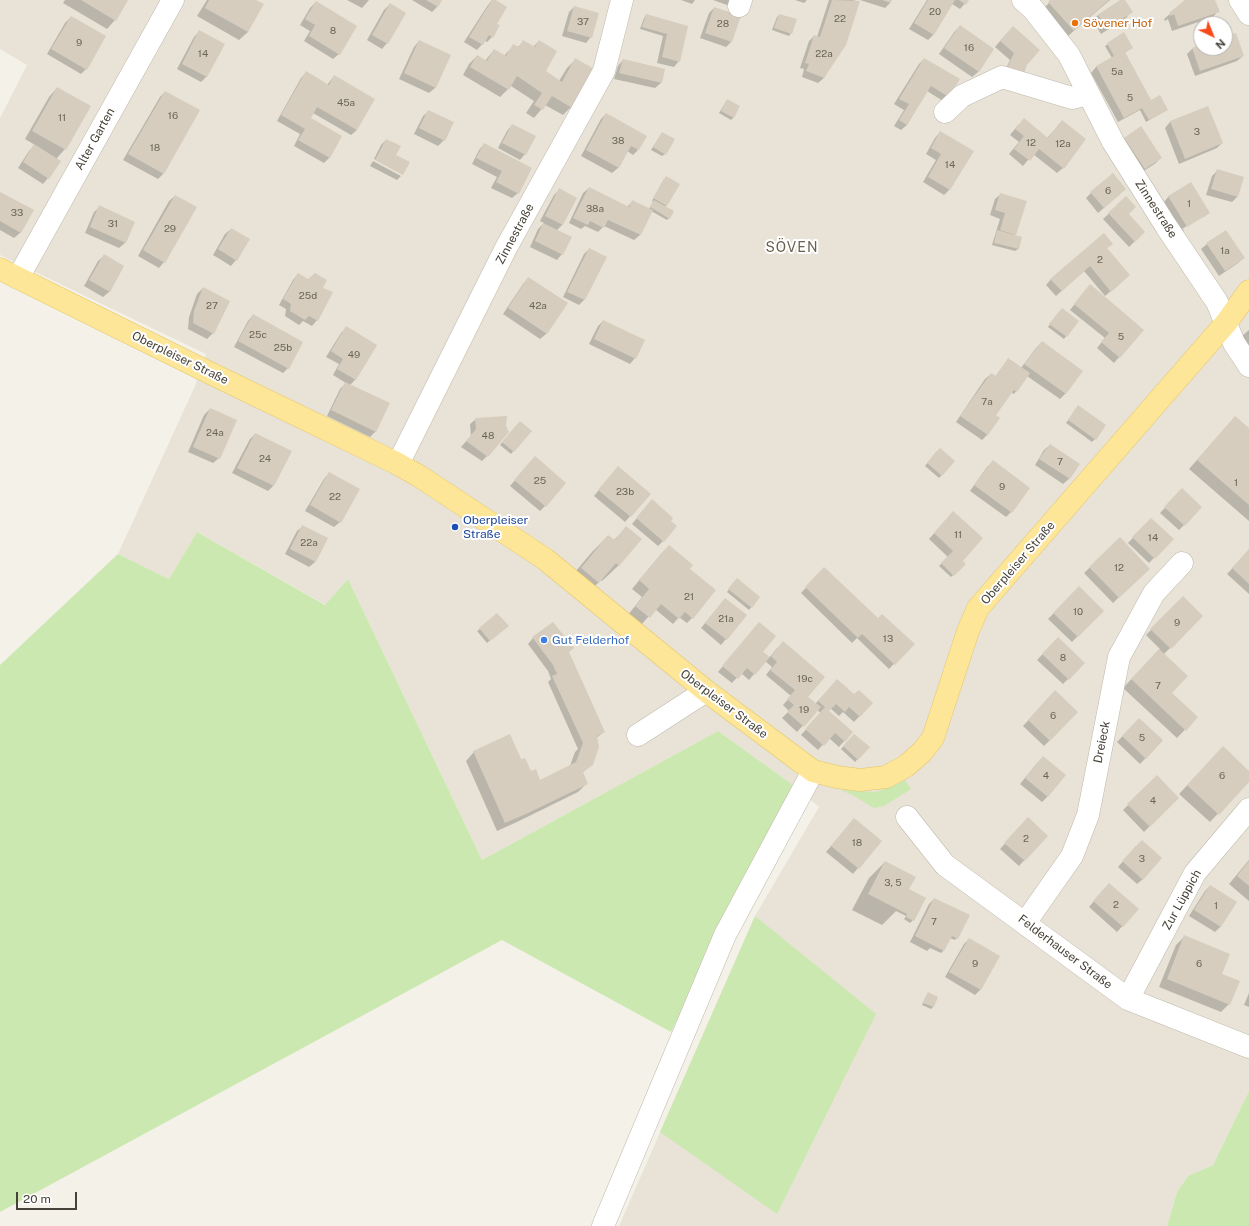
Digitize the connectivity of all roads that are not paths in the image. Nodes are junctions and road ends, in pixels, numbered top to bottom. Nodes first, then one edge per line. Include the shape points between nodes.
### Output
1 (173, 0) edge
2 (622, 0) edge
3 (1024, 0) edge
4 (1240, 0) edge
5 (1249, 14) edge
6 (1088, 94) junction
7 (945, 112) dead end
8 (9, 273) edge
9 (1249, 291) edge
10 (1226, 323) junction
11 (1249, 366) edge
12 (398, 464) junction
13 (1182, 564) dead end
14 (706, 691) junction
15 (638, 735) dead end
16 (813, 771) junction
17 (1249, 809) edge
18 (907, 817) dead end
19 (1025, 923) junction
20 (1128, 999) junction
21 (1249, 1047) edge
22 (603, 1226) edge

1 - 8 street, Alter Garten
2 - 12 street, Zinnestraße via 604,71 506,248
3 - 6 street, Zinnestraße via 1069,55
4 - 5 street
6 - 7 street via 1072,98 1002,77 962,96
6 - 10 street, Zinnestraße via 1113,142 1217,302
8 - 12 main road, Oberpleiser Straße
9 - 10 main road, Oberpleiser Straße
10 - 11 street, Zinnestraße via 1234,343
10 - 16 main road, Oberpleiser Straße via 978,608 932,738 922,752 906,766 886,777 860,780
12 - 14 main road, Oberpleiser Straße via 545,559
13 - 19 street, Dreieck via 1154,593 1119,657 1088,815 1072,856
14 - 15 street
14 - 16 main road, Oberpleiser Straße
16 - 22 street via 725,935
17 - 20 street, Zur Lüppich via 1195,873
18 - 19 street, Felderhauser Straße via 946,865
19 - 20 street, Felderhauser Straße
20 - 21 street, Felderhauser Straße

